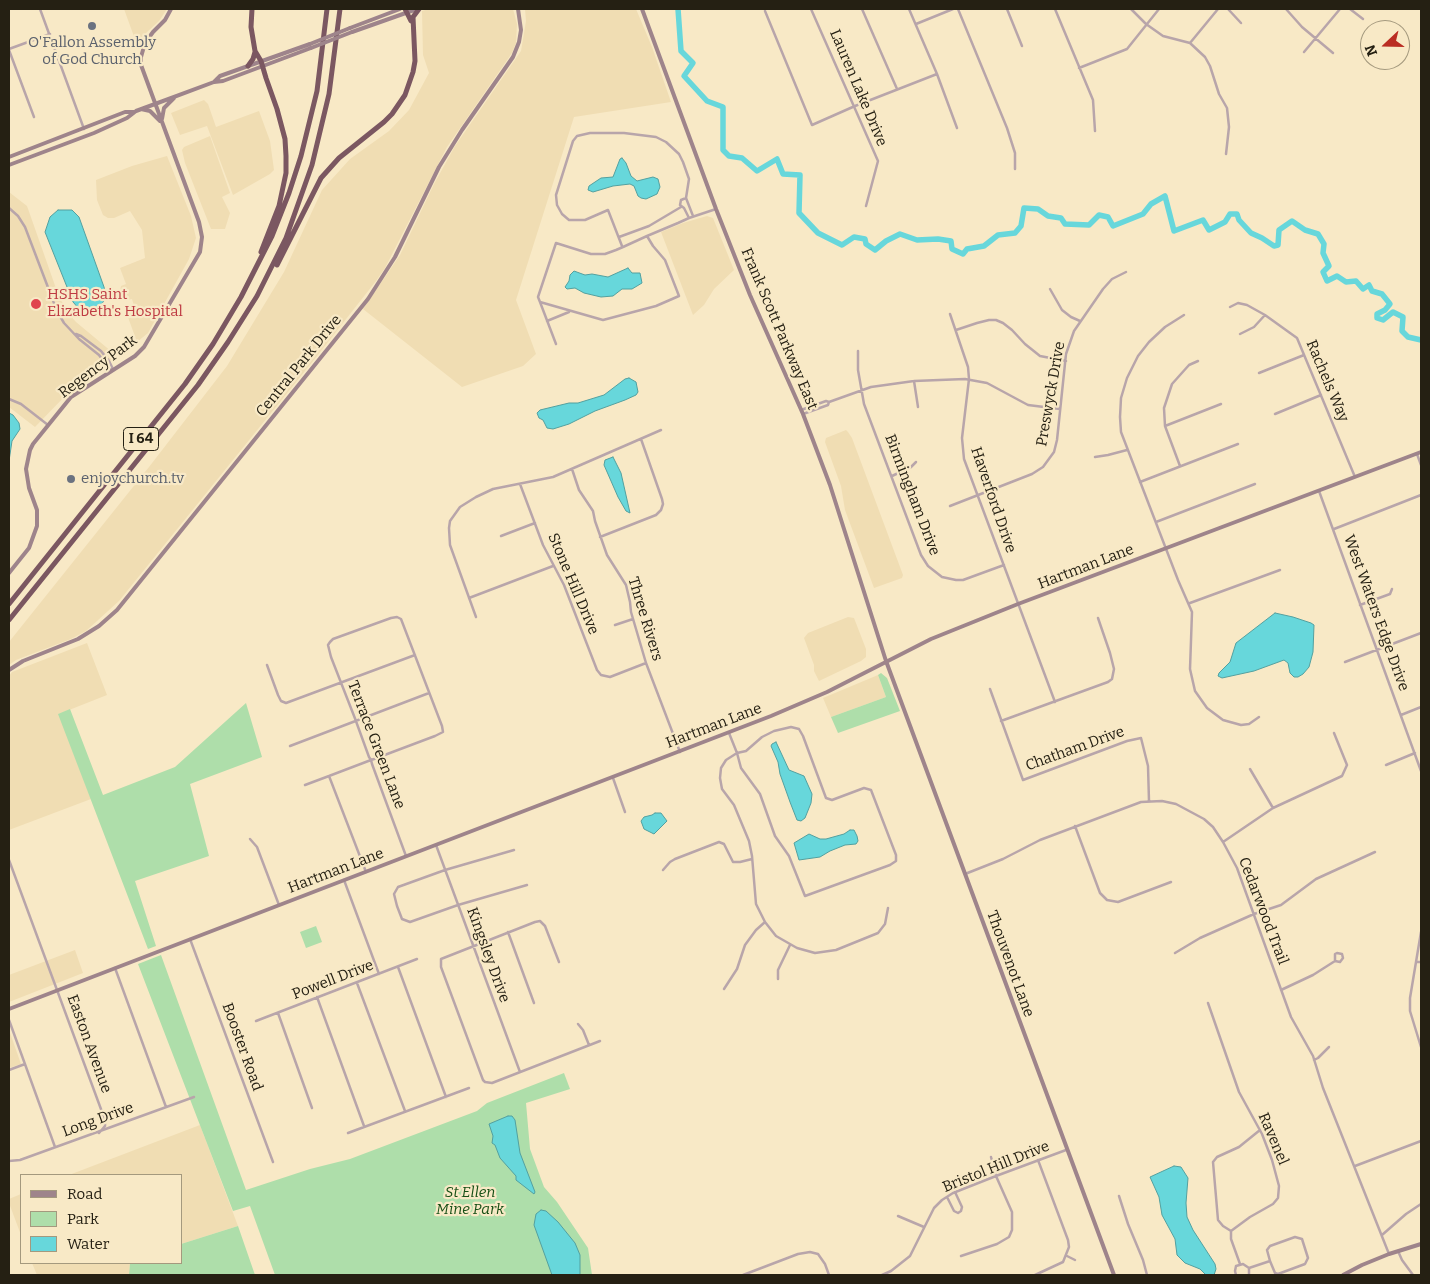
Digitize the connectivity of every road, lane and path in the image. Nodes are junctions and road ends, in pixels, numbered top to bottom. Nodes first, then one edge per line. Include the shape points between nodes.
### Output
1 (40, 9) edge
2 (170, 9) edge
3 (252, 9) edge
4 (327, 9) edge
5 (340, 9) edge
6 (400, 9) edge
7 (418, 9) edge
8 (518, 9) edge
9 (642, 9) edge
10 (811, 9) edge
11 (862, 9) edge
12 (909, 9) edge
13 (953, 9) edge
14 (958, 9) edge
15 (1007, 9) edge
16 (1055, 9) edge
17 (1131, 9) edge
18 (1159, 9) edge
19 (1218, 9) edge
20 (1228, 9) edge
21 (1286, 9) edge
22 (1340, 9) edge
23 (1350, 9) edge
24 (406, 11) edge
25 (765, 11) dead end
26 (1363, 18) dead end
27 (1241, 23) dead end
28 (412, 24) junction
29 (916, 24) junction
30 (1146, 24) junction
31 (351, 30) junction
32 (50, 34) junction
33 (1315, 38) junction
34 (1190, 43) junction
35 (1022, 46) dead end
36 (9, 49) edge
37 (256, 52) junction
38 (1304, 52) dead end
39 (1333, 54) dead end
40 (262, 64) junction
41 (248, 66) junction
42 (1079, 68) junction
43 (937, 74) junction
44 (214, 82) junction
45 (897, 89) junction
46 (175, 96) junction
47 (155, 104) junction
48 (855, 106) junction
49 (141, 109) junction
50 (136, 111) junction
51 (34, 117) dead end
52 (162, 122) junction
53 (957, 128) dead end
54 (84, 129) junction
55 (1095, 131) dead end
56 (1226, 154) dead end
57 (9, 157) edge
58 (9, 165) edge
59 (1015, 169) dead end
60 (686, 198) junction
61 (866, 206) dead end
62 (681, 207) junction
63 (9, 208) edge
64 (716, 209) junction
65 (693, 216) junction
66 (689, 218) junction
67 (647, 236) junction
68 (619, 237) junction
69 (623, 247) junction
70 (258, 264) junction
71 (1126, 272) dead end
72 (1050, 289) dead end
73 (257, 296) junction
74 (540, 302) junction
75 (1230, 306) dead end
76 (570, 311) junction
77 (950, 314) dead end
78 (1184, 315) dead end
79 (1265, 315) junction
80 (547, 321) junction
81 (1080, 322) junction
82 (956, 330) junction
83 (1240, 334) dead end
84 (556, 344) dead end
85 (858, 351) dead end
86 (1304, 355) junction
87 (1066, 361) junction
88 (1198, 362) dead end
89 (113, 370) junction
90 (1259, 373) dead end
91 (969, 380) junction
92 (914, 381) junction
93 (861, 391) junction
94 (1321, 395) junction
95 (9, 399) edge
96 (1222, 404) dead end
97 (918, 407) dead end
98 (1060, 409) junction
99 (802, 412) junction
100 (1275, 414) dead end
101 (48, 425) junction
102 (1165, 426) junction
103 (661, 430) dead end
104 (641, 438) junction
105 (1238, 444) dead end
106 (1127, 450) junction
107 (1419, 453) edge
108 (1095, 456) dead end
109 (916, 462) dead end
110 (1421, 465) edge
111 (1180, 466) junction
112 (572, 469) junction
113 (892, 476) junction
114 (1355, 477) junction
115 (1140, 482) junction
116 (520, 484) junction
117 (1255, 484) dead end
118 (1319, 491) junction
119 (977, 495) junction
120 (1421, 495) edge
121 (950, 506) dead end
122 (1156, 522) junction
123 (535, 523) junction
124 (1334, 529) junction
125 (501, 536) dead end
126 (600, 537) junction
127 (1166, 548) junction
128 (1004, 565) junction
129 (553, 566) junction
130 (1280, 570) dead end
131 (9, 573) edge
132 (1392, 589) dead end
133 (469, 598) junction
134 (9, 604) edge
135 (1018, 604) junction
136 (1190, 604) junction
137 (1360, 605) junction
138 (476, 617) dead end
139 (1098, 618) dead end
140 (633, 619) junction
141 (9, 620) edge
142 (615, 625) dead end
143 (1421, 633) edge
144 (1377, 650) junction
145 (415, 655) junction
146 (886, 661) junction
147 (1345, 662) dead end
148 (646, 663) junction
149 (267, 665) dead end
150 (9, 670) edge
151 (341, 682) junction
152 (990, 689) dead end
153 (429, 693) junction
154 (1054, 702) junction
155 (1421, 707) edge
156 (1401, 715) junction
157 (1259, 717) dead end
158 (356, 721) junction
159 (1001, 721) junction
160 (729, 732) junction
161 (1334, 733) dead end
162 (290, 746) dead end
163 (680, 752) junction
164 (737, 753) junction
165 (1415, 753) junction
166 (370, 760) junction
167 (1386, 765) dead end
168 (1250, 769) dead end
169 (1421, 771) edge
170 (330, 776) junction
171 (613, 778) junction
172 (306, 785) dead end
173 (1149, 801) junction
174 (1273, 808) junction
175 (625, 812) dead end
176 (1075, 826) junction
177 (250, 840) dead end
178 (1223, 842) junction
179 (436, 845) junction
180 (514, 850) dead end
181 (1376, 852) dead end
182 (406, 856) junction
183 (752, 859) junction
184 (9, 860) edge
185 (445, 870) junction
186 (663, 870) dead end
187 (366, 872) junction
188 (965, 874) junction
189 (344, 880) junction
190 (1171, 882) dead end
191 (527, 885) dead end
192 (458, 905) junction
193 (279, 906) junction
194 (888, 908) dead end
195 (1254, 914) junction
196 (764, 922) junction
197 (508, 932) junction
198 (1421, 932) edge
199 (190, 939) junction
200 (790, 945) junction
201 (473, 946) junction
202 (1175, 952) dead end
203 (418, 959) dead end
204 (1335, 961) dead end
205 (559, 962) dead end
206 (1416, 962) junction
207 (1421, 962) edge
208 (398, 967) junction
209 (115, 968) junction
210 (378, 974) junction
211 (778, 979) dead end
212 (357, 982) junction
213 (724, 989) dead end
214 (1281, 990) junction
215 (57, 991) junction
216 (317, 997) junction
217 (1208, 1002) dead end
218 (534, 1003) dead end
219 (9, 1009) edge
220 (278, 1013) junction
221 (9, 1020) edge
222 (256, 1021) dead end
223 (578, 1024) dead end
224 (600, 1041) dead end
225 (589, 1045) junction
226 (1329, 1047) dead end
227 (1421, 1047) edge
228 (1314, 1060) junction
229 (25, 1064) junction
230 (9, 1070) edge
231 (520, 1072) junction
232 (469, 1088) dead end
233 (446, 1096) junction
234 (194, 1097) dead end
235 (166, 1107) junction
236 (312, 1108) dead end
237 (405, 1111) junction
238 (364, 1126) junction
239 (1260, 1130) junction
240 (99, 1132) junction
241 (348, 1133) dead end
242 (1421, 1141) edge
243 (56, 1148) junction
244 (1066, 1150) junction
245 (991, 1157) dead end
246 (1038, 1160) junction
247 (9, 1161) edge
248 (273, 1162) dead end
249 (1355, 1166) junction
250 (996, 1176) junction
251 (956, 1192) junction
252 (1119, 1196) dead end
253 (947, 1197) junction
254 (1421, 1204) edge
255 (898, 1216) dead end
256 (924, 1227) junction
257 (1231, 1231) junction
258 (1382, 1235) junction
259 (1421, 1244) edge
260 (1398, 1251) junction
261 (1389, 1254) junction
262 (961, 1256) dead end
263 (1067, 1256) junction
264 (1075, 1260) dead end
265 (1270, 1261) junction
266 (1240, 1264) junction
267 (1249, 1268) junction
268 (1278, 1274) edge
269 (743, 1275) edge
270 (829, 1275) edge
271 (882, 1275) edge
272 (1035, 1275) edge
273 (1114, 1275) edge
274 (1147, 1275) edge
275 (1234, 1275) edge
276 (1249, 1275) edge
277 (1343, 1275) edge
278 (1413, 1275) edge

1 - 32 street
2 - 47 street, Regency Park via 165,20 147,40 141,57
3 - 37 highway
4 - 70 highway, I 64 via 320,68 306,137 282,212
5 - 73 highway, I 64 via 329,94 312,165 286,238
6 - 31 street
7 - 24 street
7 - 28 highway
8 - 150 street, Central Park Drive via 522,30 513,57 439,167 395,257 368,299 117,610 78,640 23,661
9 - 64 street, Frank Scott Parkway East
10 - 48 street, Lauren Lake Drive
11 - 45 street
12 - 29 street
13 - 29 street
14 - 59 street via 1007,128 1015,153
15 - 35 street
16 - 42 street
17 - 30 street
18 - 30 street
19 - 34 street
20 - 27 street
21 - 33 street
22 - 33 street
23 - 26 street
24 - 28 highway
24 - 31 street
25 - 48 street via 812,125
28 - 73 highway via 415,61 405,95 384,122 339,158 321,178 264,289
29 - 43 street
30 - 34 street via 1163,36
30 - 42 street via 1126,49
31 - 40 street, bridge
32 - 36 street
32 - 54 street
33 - 38 street
33 - 39 street
34 - 56 street via 1205,57 1227,108
36 - 51 street
37 - 40 highway
37 - 41 highway
40 - 41 street
40 - 44 street
40 - 70 highway via 285,139 286,173 279,206
41 - 44 street via 220,76
42 - 55 street via 1093,100
43 - 45 street
43 - 53 street
44 - 46 street
45 - 48 street
46 - 47 street
46 - 52 street via 164,108
47 - 49 street
47 - 52 street, Regency Park
48 - 61 street, Lauren Lake Drive via 878,161
49 - 50 street
49 - 52 street via 150,111
50 - 54 street via 125,112
50 - 58 street via 94,133
52 - 89 street, Regency Park via 199,222 201,245 197,258 148,342
54 - 57 street
60 - 62 street via 681,200
60 - 65 street
60 - 68 street via 689,179 683,162 666,142 656,137 624,133 596,132 577,136 556,195 557,205 570,220 584,220 608,210
62 - 66 street
62 - 68 street via 649,226
63 - 89 street via 25,227 60,317 75,334 101,351
64 - 65 street
64 - 99 street, Frank Scott Parkway East
65 - 66 street
66 - 67 street
67 - 69 street
67 - 76 street via 665,260 679,296 656,306 603,320
68 - 69 street
69 - 74 street via 596,255 556,243 538,297
70 - 134 highway, I 64 via 228,321 200,364
71 - 81 street, Preswyck Drive via 1102,289
72 - 81 street via 1062,310
73 - 141 highway, I 64 via 198,385
74 - 76 street
74 - 80 street
75 - 79 street, Rachels Way via 1244,304
76 - 80 street
77 - 82 street, Haverford Drive
78 - 106 street via 1149,342 1126,378 1120,417
79 - 83 street via 1254,327
79 - 86 street, Rachels Way via 1297,338
80 - 84 street
81 - 87 street, Preswyck Drive via 1074,331
82 - 87 street via 977,322 996,320 1040,356
82 - 91 street, Haverford Drive
85 - 93 street, Birmingham Drive
86 - 90 street
86 - 94 street, Rachels Way
87 - 98 street, Preswyck Drive
88 - 102 street via 1189,364 1170,388 1164,408
89 - 101 street, Regency Park via 71,398
91 - 92 street
91 - 98 street via 987,383 1024,404
91 - 119 street, Haverford Drive via 962,445
92 - 93 street
92 - 97 street
93 - 99 street
93 - 113 street, Birmingham Drive
94 - 100 street
94 - 114 street, Rachels Way
95 - 101 street
96 - 102 street
98 - 119 street, Preswyck Drive via 1055,448 1043,467
99 - 146 street, Frank Scott Parkway East via 830,485
101 - 131 street, Regency Park via 30,450 26,469 37,510 35,535
102 - 111 street
103 - 104 street
104 - 112 street
104 - 126 street via 662,499 661,510 656,515
105 - 111 street
106 - 108 street
106 - 115 street
107 - 110 street
107 - 114 street, Hartman Lane
109 - 113 street
111 - 115 street
112 - 116 street
112 - 126 street, Three Rivers via 579,490 593,511
113 - 128 street, Birmingham Drive via 921,555 932,570 948,579 963,580
114 - 118 street, Hartman Lane
115 - 122 street
116 - 123 street, Stone Hill Drive
116 - 133 street via 501,486 476,497 460,507 450,521 450,545
117 - 122 street
118 - 124 street, West Waters Edge Drive
118 - 127 street, Hartman Lane
119 - 121 street, Preswyck Drive
119 - 128 street, Haverford Drive
120 - 124 street
122 - 127 street
123 - 125 street
123 - 129 street, Stone Hill Drive
124 - 137 street, West Waters Edge Drive
126 - 140 street, Three Rivers via 607,556 626,586
127 - 135 street, Hartman Lane
127 - 136 street
128 - 135 street, Haverford Drive
129 - 133 street
129 - 148 street, Stone Hill Drive via 564,585 596,670 601,675 610,676
130 - 136 street
132 - 137 street via 1390,594
133 - 138 street
135 - 146 street, Hartman Lane
135 - 154 street, Haverford Drive
136 - 157 street via 1193,621 1190,669 1200,699 1212,713 1229,723 1249,724
137 - 144 street, West Waters Edge Drive
139 - 154 street via 1114,669 1112,679
140 - 142 street
140 - 148 street, Three Rivers
143 - 144 street
144 - 147 street
144 - 156 street, West Waters Edge Drive
145 - 151 street
145 - 151 street, Terrace Green Lane via 401,619 391,618 330,642 329,651
145 - 153 street
146 - 160 street, Hartman Lane via 827,692
146 - 188 street, Thouvenot Lane
148 - 163 street, Three Rivers
149 - 151 street via 281,701
151 - 158 street, Terrace Green Lane
152 - 159 street, Chatham Drive
153 - 158 street
153 - 166 street via 443,732
154 - 159 street
155 - 156 street
156 - 165 street, West Waters Edge Drive
158 - 162 street
158 - 166 street, Terrace Green Lane
159 - 173 street, Chatham Drive via 1023,780 1141,738 1148,766
160 - 163 street, Hartman Lane
160 - 164 street
161 - 174 street via 1347,765 1342,776
163 - 171 street, Hartman Lane
164 - 164 street via 741,768 760,794 775,836 789,856 805,896 896,861 872,792 864,788 832,800 826,798 799,729 791,727 774,731 746,751
164 - 183 street via 726,760 720,778 722,788 742,823
165 - 167 street
165 - 169 street, West Waters Edge Drive
166 - 170 street
166 - 182 street, Terrace Green Lane
168 - 174 street
170 - 172 street
170 - 187 street
171 - 175 street
171 - 179 street, Hartman Lane
173 - 176 street, Cedarwood Trail
173 - 178 street, Cedarwood Trail via 1176,804 1190,810 1213,827
174 - 178 street
176 - 188 street, Cedarwood Trail
176 - 190 street via 1100,893 1106,900 1118,902
177 - 193 street via 257,848
178 - 195 street, Cedarwood Trail via 1237,868
179 - 182 street, Hartman Lane
179 - 185 street, Kingsley Drive
180 - 185 street
181 - 195 street via 1316,879 1280,905
182 - 187 street, Hartman Lane
183 - 186 street via 733,862 724,844 719,842 675,859
183 - 196 street via 756,904
184 - 215 street, Easton Avenue
185 - 192 street, Kingsley Drive
185 - 192 street via 396,888 397,906 402,919 410,922
187 - 189 street, Hartman Lane
188 - 244 street, Thouvenot Lane
189 - 193 street, Hartman Lane
189 - 210 street
191 - 192 street
192 - 201 street, Kingsley Drive
193 - 199 street, Hartman Lane
194 - 200 street via 885,924 878,933 844,948 815,952
195 - 202 street
195 - 214 street, Cedarwood Trail
196 - 200 street via 776,936
196 - 213 street via 745,945 737,969
197 - 201 street
197 - 205 street via 543,922
197 - 218 street
198 - 206 street
199 - 209 street, Hartman Lane
199 - 248 street, Booster Road
200 - 211 street via 778,970
201 - 231 street, Kingsley Drive
201 - 231 street via 441,958 440,963 482,1078 490,1083
203 - 208 street, Powell Drive
204 - 214 street
206 - 207 street
206 - 227 street via 1410,1011
208 - 210 street, Powell Drive
208 - 233 street
209 - 215 street, Hartman Lane
209 - 235 street
210 - 212 street, Powell Drive
212 - 216 street, Powell Drive
212 - 237 street
214 - 228 street, Cedarwood Trail
215 - 219 street, Hartman Lane
215 - 240 street, Easton Avenue via 105,1120 105,1126
216 - 220 street, Powell Drive
216 - 238 street
217 - 239 street, Ravenel via 1239,1092
220 - 222 street, Powell Drive
220 - 236 street
221 - 229 street
223 - 225 street
224 - 225 street
225 - 231 street
226 - 228 street
228 - 249 street, Cedarwood Trail
229 - 230 street
229 - 243 street
232 - 233 street
233 - 237 street
234 - 235 street, Long Drive
235 - 240 street, Long Drive
237 - 238 street
238 - 241 street
239 - 257 street, Ravenel via 1274,1167 1279,1186 1278,1198
239 - 257 street via 1213,1162 1218,1220
240 - 243 street, Long Drive
242 - 249 street
243 - 247 street, Long Drive
244 - 246 street, Bristol Hill Drive
244 - 273 street, Thouvenot Lane
245 - 250 street
246 - 250 street, Bristol Hill Drive
246 - 263 street via 1068,1240
249 - 258 street, Cedarwood Trail
250 - 251 street, Bristol Hill Drive
250 - 262 street via 1012,1212 1009,1238
251 - 253 street, Bristol Hill Drive
251 - 253 street via 962,1208 958,1213
252 - 274 street
253 - 256 street, Bristol Hill Drive via 934,1208
254 - 258 street
255 - 256 street
256 - 271 street, Bristol Hill Drive via 910,1256
257 - 266 street
258 - 261 street, Cedarwood Trail
259 - 260 street
260 - 261 street
260 - 278 street
261 - 277 street
263 - 264 street
263 - 272 street via 1059,1265
265 - 267 street
265 - 268 street
265 - 268 street via 1267,1250 1270,1246 1295,1237 1302,1239 1308,1262
266 - 267 street
266 - 275 street
267 - 276 street
269 - 270 street via 810,1252 818,1254

